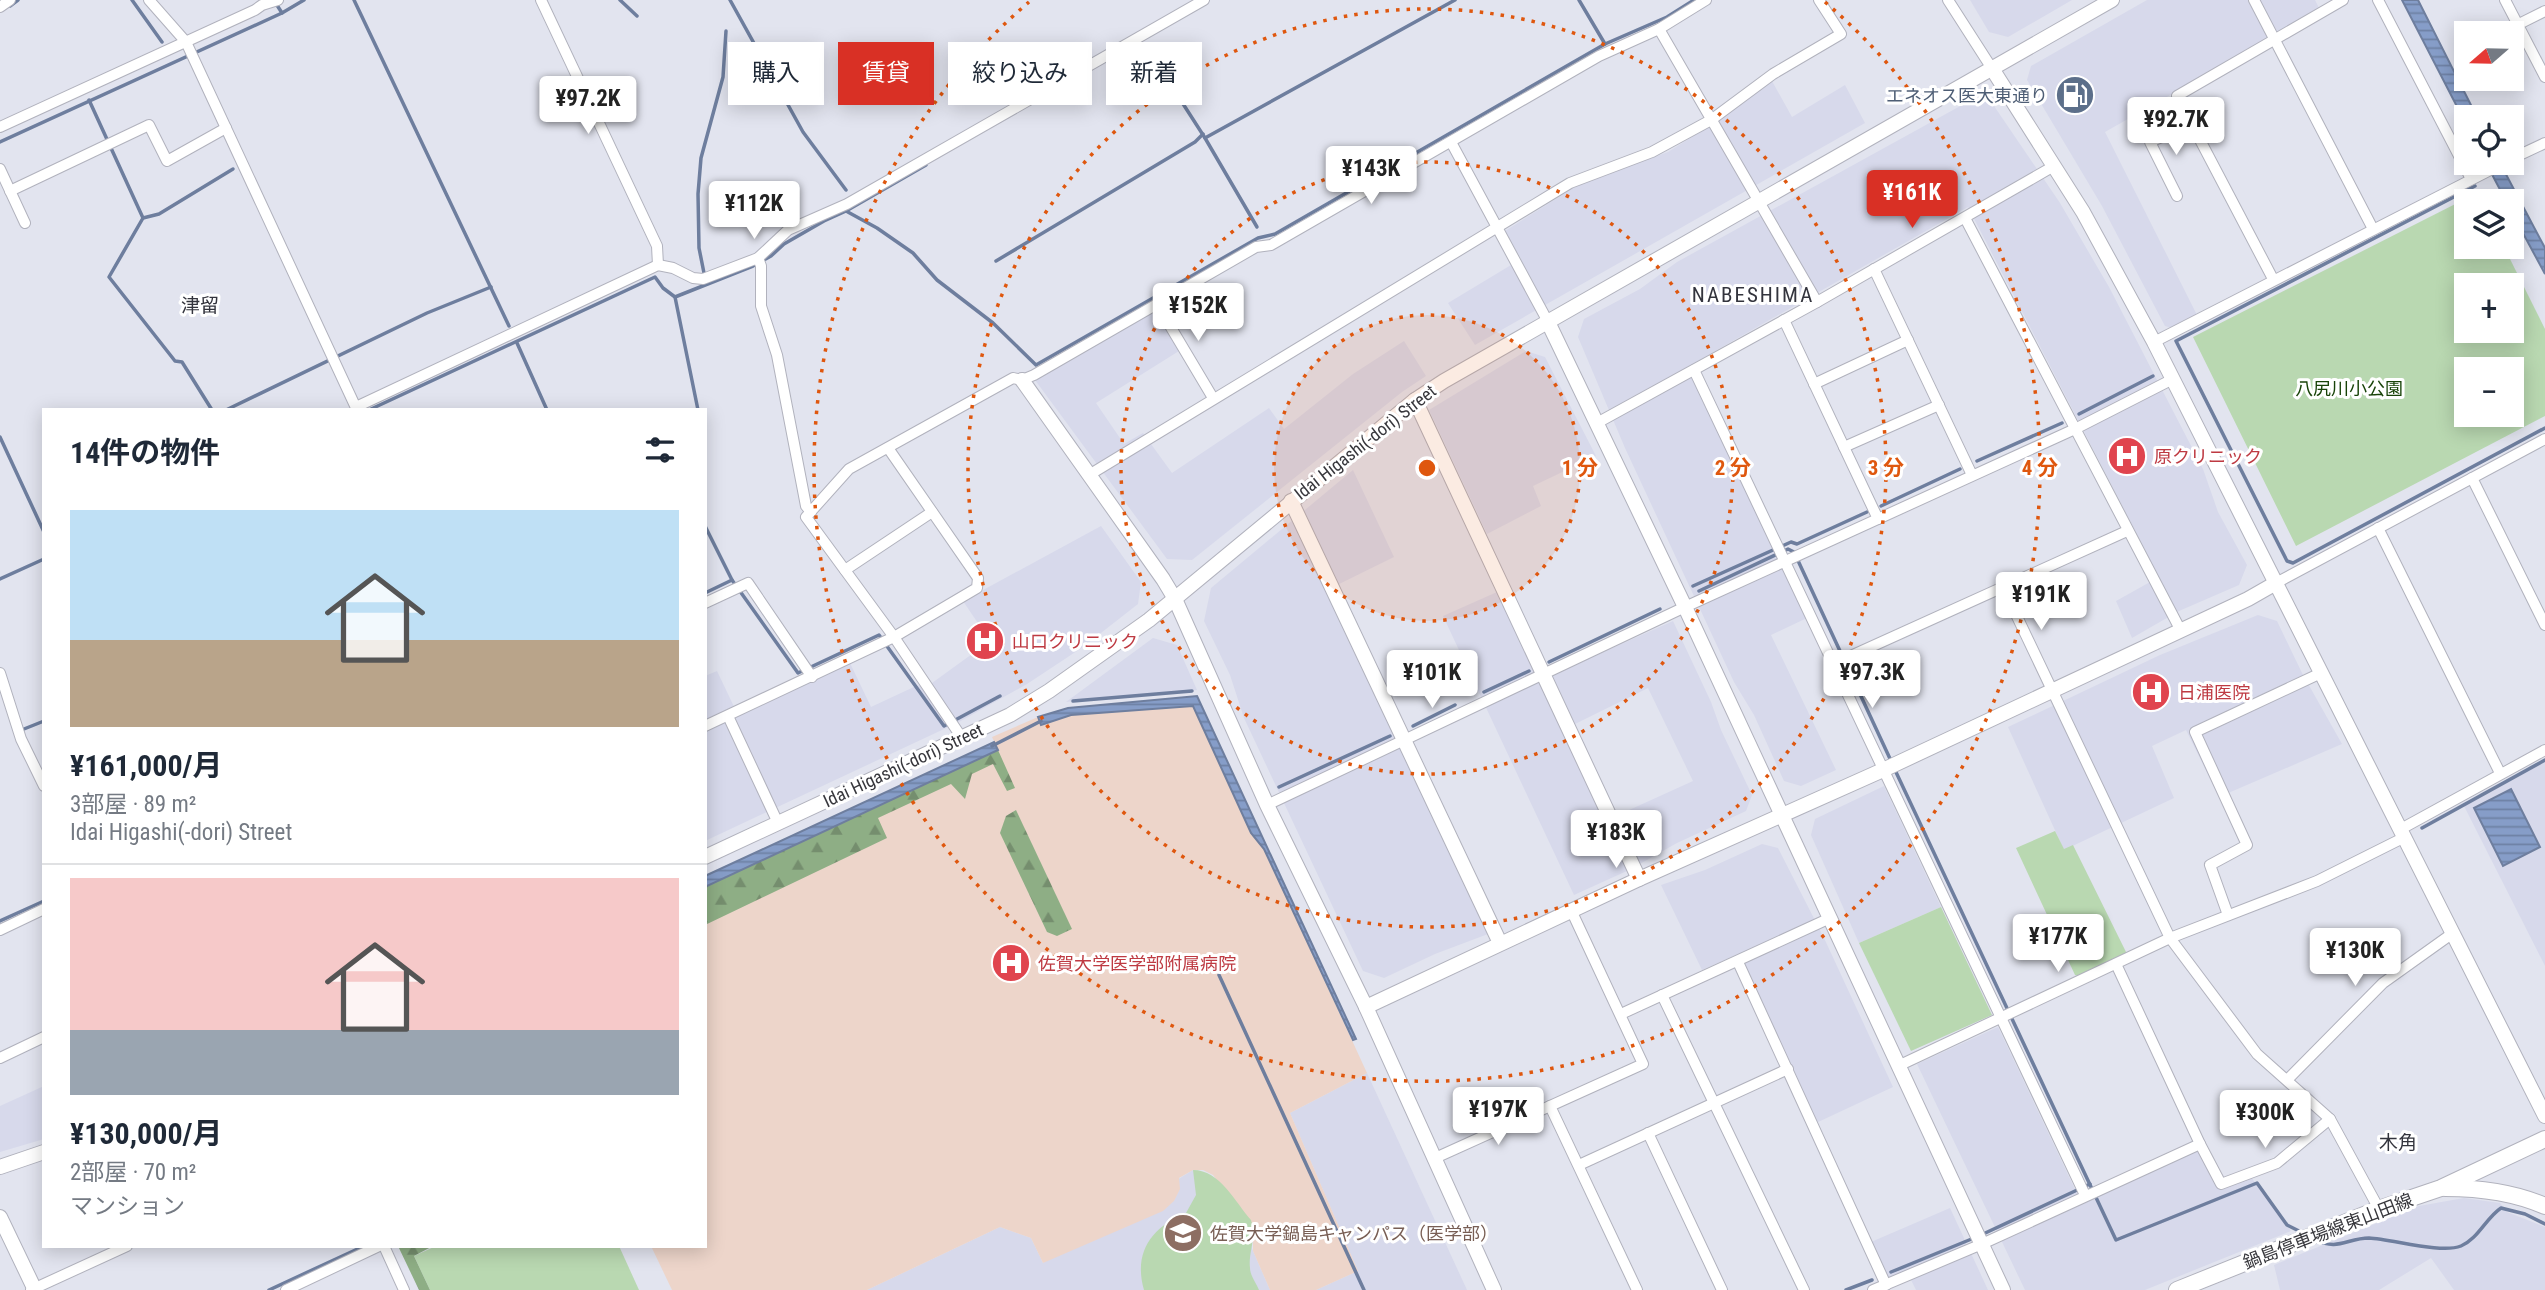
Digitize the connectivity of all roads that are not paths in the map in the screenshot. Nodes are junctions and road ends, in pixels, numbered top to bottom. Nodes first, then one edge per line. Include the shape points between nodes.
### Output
1 (10, 0) edge
2 (149, 0) edge
3 (541, 0) edge
4 (1204, 0) edge
5 (1706, 0) edge
6 (1819, 0) edge
7 (1948, 0) edge
8 (2112, 0) edge
9 (2255, 0) edge
10 (2343, 0) edge
11 (2378, 0) edge
12 (2505, 0) edge
13 (270, 2) edge
14 (0, 7) edge
15 (2545, 11) edge
16 (2516, 21) edge
17 (2523, 21) edge
18 (1659, 29) junction
19 (2524, 37) edge
20 (2274, 40) junction
21 (188, 48) junction
22 (1992, 67) junction
23 (2545, 77) edge
24 (1711, 120) junction
25 (2190, 125) junction
26 (0, 127) edge
27 (226, 128) junction
28 (1451, 142) junction
29 (2545, 143) edge
30 (2524, 153) edge
31 (2054, 166) junction
32 (0, 169) edge
33 (2480, 175) edge
34 (2471, 179) junction
35 (10, 191) junction
36 (2177, 196) dead end
37 (1759, 200) junction
38 (1965, 218) junction
39 (25, 223) dead end
40 (1497, 227) junction
41 (2373, 229) junction
42 (760, 262) junction
43 (658, 265) junction
44 (1874, 269) junction
45 (2273, 279) junction
46 (1817, 302) junction
47 (1157, 304) junction
48 (1547, 320) junction
49 (1784, 320) junction
50 (1908, 340) junction
51 (2154, 342) junction
52 (1694, 370) junction
53 (1021, 380) junction
54 (2171, 380) junction
55 (1814, 384) junction
56 (1213, 398) junction
57 (1415, 400) junction
58 (1939, 405) junction
59 (357, 408) edge
60 (1598, 422) junction
61 (2075, 429) junction
62 (2545, 439) edge
63 (1844, 447) junction
64 (888, 448) junction
65 (1088, 475) junction
66 (1972, 475) junction
67 (2472, 478) junction
68 (1290, 501) junction
69 (811, 512) junction
70 (932, 512) junction
71 (1878, 519) junction
72 (2378, 528) junction
73 (2127, 531) junction
74 (1790, 558) junction
75 (845, 570) junction
76 (2276, 583) junction
77 (2003, 587) junction
78 (1175, 599) junction
79 (707, 602) edge
80 (1685, 607) junction
81 (2545, 625) edge
82 (2181, 631) junction
83 (887, 641) junction
84 (1839, 661) junction
85 (809, 672) junction
86 (0, 673) edge
87 (2321, 673) junction
88 (1544, 675) junction
89 (2052, 690) junction
90 (728, 716) junction
91 (707, 725) edge
92 (955, 728) junction
93 (1404, 741) junction
94 (2545, 750) edge
95 (1889, 767) junction
96 (2500, 773) junction
97 (42, 782) edge
98 (1267, 804) junction
99 (1782, 816) junction
100 (778, 823) junction
101 (2403, 833) junction
102 (707, 856) edge
103 (1639, 879) junction
104 (42, 910) edge
105 (1571, 910) junction
106 (2228, 915) junction
107 (1828, 919) junction
108 (0, 930) edge
109 (2453, 933) junction
110 (2170, 938) junction
111 (1500, 943) junction
112 (1738, 962) junction
113 (2116, 964) junction
114 (1662, 995) junction
115 (1366, 1007) junction
116 (1621, 1013) junction
117 (2007, 1015) junction
118 (42, 1038) edge
119 (0, 1058) edge
120 (1898, 1066) junction
121 (1788, 1069) junction
122 (2288, 1079) junction
123 (1714, 1102) junction
124 (1550, 1106) junction
125 (2545, 1116) edge
126 (2330, 1119) junction
127 (1648, 1133) junction
128 (2544, 1143) edge
129 (2200, 1144) junction
130 (42, 1153) edge
131 (1433, 1159) junction
132 (1579, 1165) junction
133 (0, 1167) edge
134 (2441, 1188) junction
135 (2090, 1193) junction
136 (2545, 1206) edge
137 (2379, 1209) junction
138 (0, 1217) edge
139 (1982, 1244) junction
140 (123, 1248) edge
141 (377, 1248) edge
142 (382, 1248) edge
143 (1886, 1285) junction
144 (33, 1289) edge
145 (286, 1290) edge
146 (404, 1290) edge
147 (1493, 1290) edge
148 (1637, 1290) edge
149 (1722, 1290) edge
150 (1804, 1290) edge
151 (1873, 1290) edge
152 (2003, 1290) edge
153 (2178, 1290) edge

1 - 14 street
2 - 21 street
3 - 43 street via 657,246
4 - 42 street via 847,204 788,230
5 - 18 street
6 - 24 street via 1841,34 1773,74
7 - 22 street
8 - 22 street, Idai Higashi(-dori) Street
9 - 20 street
10 - 20 street
11 - 34 street
12 - 16 street
13 - 21 street
15 - 17 street
18 - 24 street
18 - 28 street via 1599,55
19 - 23 street
20 - 25 street via 2177,96
20 - 41 street
21 - 26 street
21 - 27 street
22 - 31 street
22 - 37 street, Idai Higashi(-dori) Street
24 - 37 street
24 - 40 street via 1652,152 1570,183
25 - 36 street via 2150,142
25 - 45 street
27 - 35 street via 167,161 149,125
27 - 59 street
28 - 40 street
28 - 47 street
29 - 30 street
31 - 38 street
31 - 51 street
32 - 35 street
33 - 34 street
34 - 41 street
35 - 39 street
37 - 46 street
37 - 48 street, Idai Higashi(-dori) Street
38 - 44 street
38 - 61 street
40 - 48 street
40 - 56 street
41 - 45 street
42 - 43 street via 703,279
42 - 69 street via 761,306 777,355 806,506
43 - 59 street
44 - 46 street
44 - 50 street
45 - 51 street
46 - 49 street
47 - 53 street
47 - 56 street
48 - 57 street, Idai Higashi(-dori) Street
48 - 60 street
49 - 52 street
49 - 55 street
50 - 55 street
50 - 58 street
51 - 54 street
52 - 60 street
52 - 74 street via 1776,543
53 - 64 street via 1013,377
53 - 65 street
54 - 61 street
54 - 76 street
55 - 63 street
56 - 65 street
57 - 68 street, Idai Higashi(-dori) Street
57 - 88 street
58 - 63 street
58 - 66 street
60 - 80 street
61 - 66 street
61 - 73 street
62 - 67 street
63 - 71 street
64 - 69 street via 849,469
64 - 70 street
65 - 78 street
66 - 71 street
67 - 72 street
67 - 81 street
68 - 78 street, Idai Higashi(-dori) Street
68 - 93 street
69 - 75 street via 806,517
70 - 75 street
70 - 83 street via 978,578 977,587
71 - 74 street
72 - 76 street
72 - 96 street
73 - 77 street
73 - 82 street
74 - 80 street
74 - 84 street
75 - 83 street
76 - 82 street
76 - 87 street
77 - 84 street
77 - 89 street
78 - 92 street, Idai Higashi(-dori) Street via 1010,715
78 - 98 street
79 - 85 street via 748,583
80 - 88 street
80 - 99 street
82 - 89 street
83 - 85 street
83 - 92 street
84 - 95 street
85 - 90 street
86 - 97 street
87 - 101 street
87 - 106 street via 2195,732 2247,845 2210,865
88 - 93 street
88 - 103 street
89 - 95 street
89 - 110 street
90 - 91 street
90 - 100 street
92 - 100 street, Idai Higashi(-dori) Street
93 - 98 street
93 - 111 street
94 - 96 street
95 - 99 street
95 - 117 street
96 - 101 street
98 - 115 street
99 - 103 street
99 - 107 street
100 - 102 street, Idai Higashi(-dori) Street
101 - 106 street via 2317,881
101 - 109 street
103 - 105 street
104 - 108 street
105 - 111 street
105 - 116 street
106 - 110 street
107 - 112 street
107 - 120 street
109 - 122 street via 2383,983
109 - 125 street
110 - 113 street
110 - 122 street via 2257,1054
111 - 115 street
112 - 114 street
112 - 121 street
113 - 117 street
113 - 129 street
114 - 116 street
114 - 123 street
115 - 131 street
116 - 124 street via 1643,1064
117 - 120 street
117 - 135 street
118 - 119 street
120 - 139 street
121 - 123 street
121 - 143 street
122 - 126 street
123 - 127 street
123 - 150 street
124 - 131 street
124 - 132 street
126 - 129 street via 2277,1163 2221,1184
126 - 137 street
127 - 132 street
127 - 149 street
128 - 134 main road, 鍋島停車場線東山田線
129 - 135 street
130 - 133 street
131 - 147 street
132 - 148 street
134 - 136 main road, 鍋島停車場線東山田線 via 2480,1188
134 - 137 main road, 鍋島停車場線東山田線
135 - 139 street
137 - 153 main road, 鍋島停車場線東山田線
138 - 144 street
139 - 143 street
139 - 152 street
140 - 144 street
141 - 145 street
142 - 146 street
143 - 151 street

